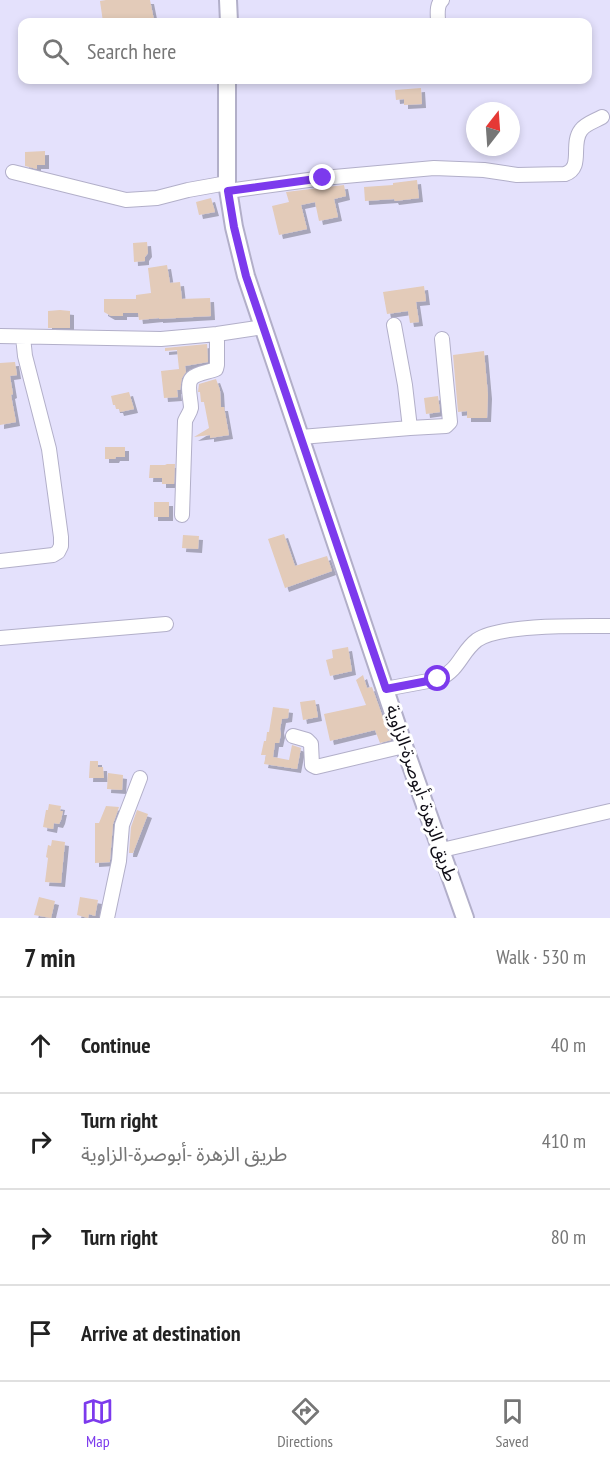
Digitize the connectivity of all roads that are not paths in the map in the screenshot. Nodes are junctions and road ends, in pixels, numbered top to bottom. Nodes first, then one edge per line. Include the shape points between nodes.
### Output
1 (228, 0) edge
2 (442, 0) edge
3 (229, 18) edge
4 (438, 18) edge
5 (227, 84) edge
6 (602, 117) dead end
7 (13, 172) dead end
8 (227, 187) junction
9 (394, 325) dead end
10 (263, 327) junction
11 (217, 334) junction
12 (0, 336) edge
13 (23, 337) junction
14 (442, 339) dead end
15 (410, 428) junction
16 (301, 437) junction
17 (182, 515) dead end
18 (0, 561) edge
19 (166, 624) dead end
20 (610, 626) edge
21 (0, 637) edge
22 (386, 689) junction
23 (293, 736) dead end
24 (404, 746) junction
25 (140, 778) dead end
26 (610, 811) edge
27 (442, 850) junction
28 (107, 918) edge
29 (465, 918) edge

1 - 3 main road
2 - 4 street
5 - 8 main road, طريق الزهرة -أبوصرة-الزاوية
6 - 8 street via 581,129 574,168 565,174 517,175 434,168
7 - 8 street via 126,200
8 - 10 main road, طريق الزهرة -أبوصرة-الزاوية via 239,251
9 - 15 street
10 - 11 street
10 - 16 main road, طريق الزهرة -أبوصرة-الزاوية
11 - 13 street via 161,339
11 - 17 street via 216,369 192,378 190,384
12 - 13 street
13 - 18 street via 49,449 61,546 52,555
14 - 15 street via 450,422 446,426
15 - 16 street
16 - 22 main road, طريق الزهرة -أبوصرة-الزاوية
19 - 21 street
20 - 22 street via 492,633 474,643 444,676
22 - 24 main road, طريق الزهرة -أبوصرة-الزاوية
23 - 24 street via 311,744 312,765 316,767
24 - 27 main road, طريق الزهرة -أبوصرة-الزاوية
25 - 28 street via 122,825
26 - 27 street
27 - 29 main road, طريق الزهرة -أبوصرة-الزاوية

